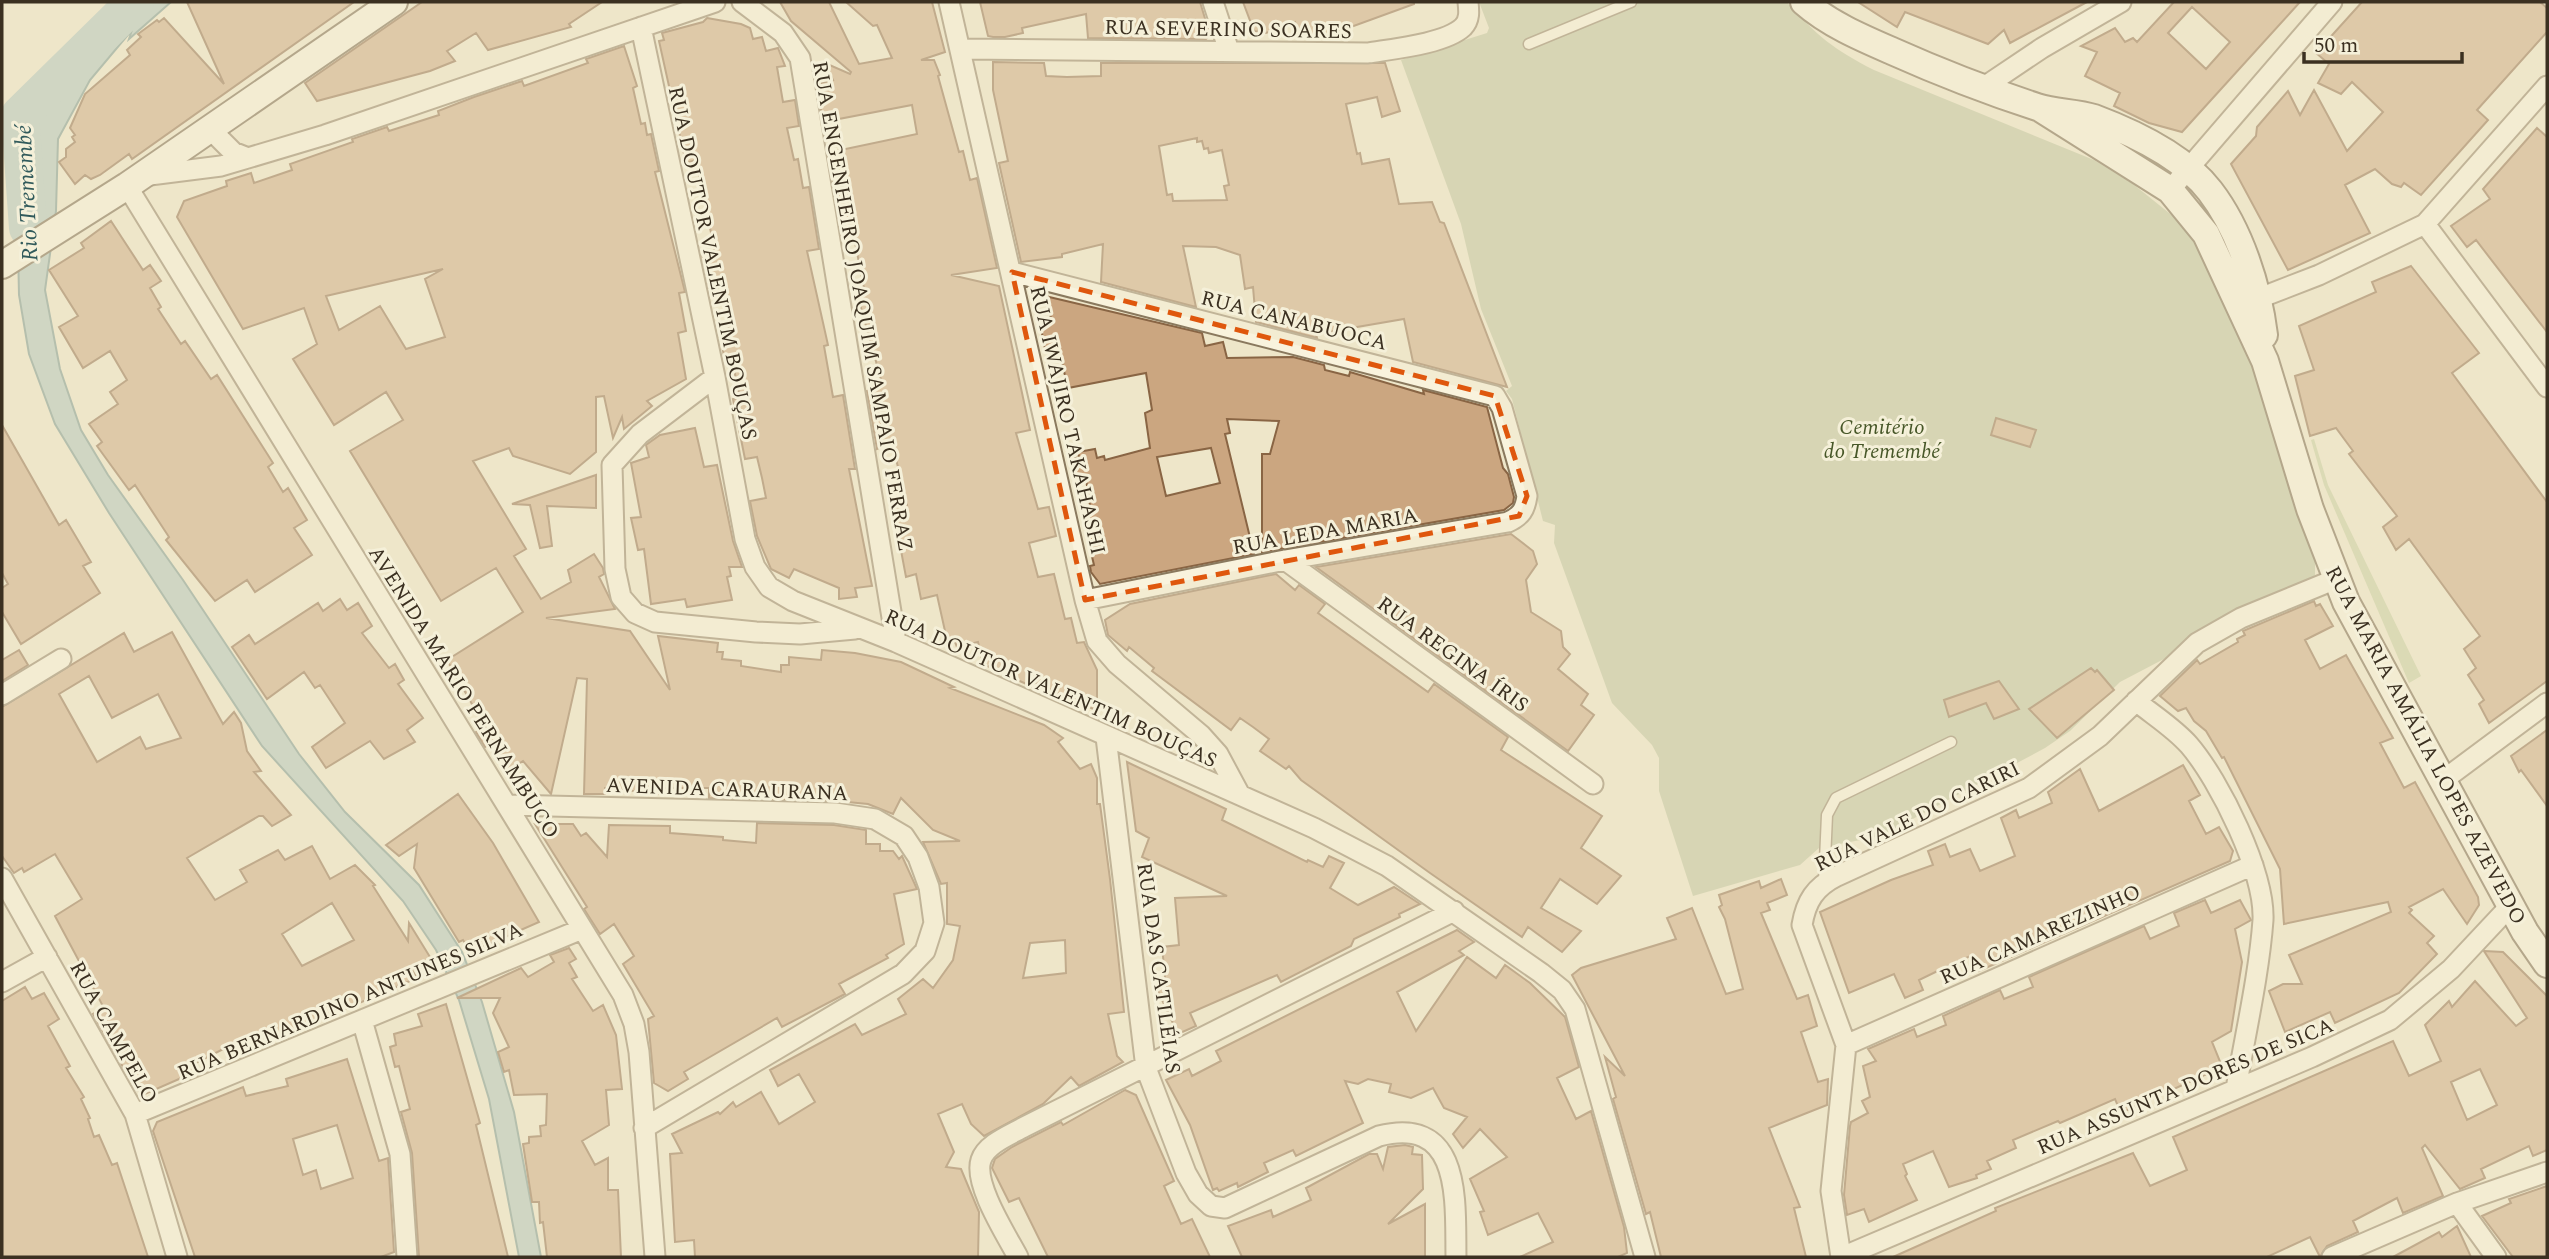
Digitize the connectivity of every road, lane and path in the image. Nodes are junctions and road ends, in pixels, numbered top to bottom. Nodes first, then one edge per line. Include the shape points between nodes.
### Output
1 (394, 2) edge
2 (715, 2) edge
3 (742, 2) edge
4 (950, 2) edge
5 (1213, 2) edge
6 (1468, 2) edge
7 (1631, 2) edge
8 (1804, 2) edge
9 (2121, 2) edge
10 (2332, 2) edge
11 (641, 27) junction
12 (1529, 44) dead end
13 (960, 49) junction
14 (1229, 51) junction
15 (2547, 86) edge
16 (1984, 87) junction
17 (2040, 108) junction
18 (210, 129) junction
19 (248, 158) junction
20 (2188, 168) junction
21 (134, 181) junction
22 (2170, 190) junction
23 (2426, 224) junction
24 (2, 265) edge
25 (1012, 272) junction
26 (2257, 299) junction
27 (2265, 361) junction
28 (715, 376) junction
29 (2547, 387) edge
30 (1518, 464) joint
31 (1285, 559) junction
32 (2336, 579) junction
33 (1085, 600) junction
34 (858, 629) junction
35 (896, 642) junction
36 (61, 659) dead end
37 (2, 695) edge
38 (2136, 701) junction
39 (2547, 704) edge
40 (1106, 737) junction
41 (1951, 742) dead end
42 (2442, 781) junction
43 (1593, 784) dead end
44 (1240, 795) junction
45 (507, 805) junction
46 (2253, 865) junction
47 (2, 878) edge
48 (1824, 883) junction
49 (2511, 905) junction
50 (1454, 911) junction
51 (582, 929) junction
52 (47, 957) junction
53 (2547, 964) edge
54 (2, 982) edge
55 (362, 1020) junction
56 (1846, 1045) junction
57 (1146, 1068) junction
58 (2236, 1089) junction
59 (135, 1114) junction
60 (644, 1128) junction
61 (2547, 1172) edge
62 (2458, 1203) junction
63 (177, 1257) edge
64 (407, 1257) edge
65 (654, 1257) edge
66 (1018, 1257) edge
67 (1456, 1257) edge
68 (1645, 1257) edge
69 (1841, 1257) edge
70 (2332, 1257) edge
71 (2496, 1257) edge

1 - 18 main road
2 - 11 street
3 - 35 street, RUA ENGENHEIRO JOAQUIM SAMPAIO FERRAZ via 783,33 800,58
4 - 13 street, RUA IWAJIRO TAKAHASHI
5 - 14 street
6 - 14 street, RUA SEVERINO SOARES via 1469,17 1463,27 1400,48 1340,55
7 - 12 lane
8 - 16 main road, RUA MARIA AMÁLIA LOPES AZEVEDO via 1866,39
9 - 16 street
10 - 20 street
11 - 19 street
11 - 28 street, RUA DOUTOR VALENTIM BOUÇAS
13 - 14 street, RUA SEVERINO SOARES
13 - 25 street, RUA IWAJIRO TAKAHASHI
15 - 23 street
16 - 17 main road, RUA MARIA AMÁLIA LOPES AZEVEDO
17 - 20 main road, RUA MARIA AMÁLIA LOPES AZEVEDO via 2093,118
17 - 22 main road, RUA MARIA AMÁLIA LOPES AZEVEDO
18 - 19 street via 233,152
18 - 21 main road
19 - 21 street
20 - 22 street
20 - 26 main road, RUA MARIA AMÁLIA LOPES AZEVEDO via 2223,213
21 - 24 main road
21 - 45 street, AVENIDA MARIO PERNAMBUCO
22 - 27 main road, RUA MARIA AMÁLIA LOPES AZEVEDO via 2206,234
23 - 26 street
23 - 29 street
25 - 30 street, RUA CANABUOCA via 1494,396 1502,408
25 - 33 street, RUA IWAJIRO TAKAHASHI
26 - 27 main road, RUA MARIA AMÁLIA LOPES AZEVEDO
27 - 32 main road, RUA MARIA AMÁLIA LOPES AZEVEDO
28 - 34 street, RUA DOUTOR VALENTIM BOUÇAS via 745,539 755,567 769,587
28 - 34 street via 640,434 612,464 615,569 621,597 635,613 655,622 800,634
30 - 31 street, RUA LEDA MARIA via 1527,496 1525,508 1508,522
31 - 33 street, RUA LEDA MARIA
31 - 43 street, RUA REGINA ÍRIS
32 - 38 street, RUA VALE DO CARIRI via 2213,633 2180,657
32 - 42 main road, RUA MARIA AMÁLIA LOPES AZEVEDO
33 - 44 street, RUA IWAJIRO TAKAHASHI via 1097,641 1219,754
34 - 35 street, RUA DOUTOR VALENTIM BOUÇAS
35 - 40 street, RUA DOUTOR VALENTIM BOUÇAS
36 - 37 street
38 - 46 street via 2188,744 2205,766
38 - 48 street, RUA VALE DO CARIRI via 2081,752 2029,788
39 - 42 street
40 - 44 street, RUA DOUTOR VALENTIM BOUÇAS
40 - 57 street, RUA DAS CATILÉIAS
41 - 48 lane via 1836,797 1827,816
42 - 49 main road, RUA MARIA AMÁLIA LOPES AZEVEDO
44 - 50 street, RUA DOUTOR VALENTIM BOUÇAS via 1387,866
45 - 51 street, AVENIDA MARIO PERNAMBUCO
45 - 60 street, AVENIDA CARAURANA via 835,813 875,819 904,836 918,858 929,887 934,923 925,951 903,974
46 - 56 street, RUA CAMAREZINHO
46 - 58 street via 2263,919
47 - 52 street, RUA CAMPELO
48 - 56 street, RUA VALE DO CARIRI via 1805,908 1802,925
49 - 53 main road, RUA MARIA AMÁLIA LOPES AZEVEDO
49 - 58 street, RUA ASSUNTA DORES DE SICA via 2451,969 2390,1020
50 - 57 street
50 - 68 street, RUA DOUTOR VALENTIM BOUÇAS via 1562,990 1575,1009
51 - 55 street, RUA BERNARDINO ANTUNES SILVA
51 - 60 street, AVENIDA MARIO PERNAMBUCO via 623,995 634,1024
52 - 54 street
52 - 59 street, RUA CAMPELO
55 - 59 street, RUA BERNARDINO ANTUNES SILVA
55 - 64 street via 400,1154
56 - 69 street, RUA VALE DO CARIRI via 1831,1191
57 - 66 street via 1024,1127 981,1159 979,1172 986,1195
57 - 67 street, RUA DAS CATILÉIAS via 1186,1173 1198,1195 1211,1206 1225,1208 1245,1200 1379,1136 1415,1133 1432,1142 1452,1173
58 - 69 street, RUA ASSUNTA DORES DE SICA
59 - 63 street, RUA CAMPELO
60 - 65 street, AVENIDA MARIO PERNAMBUCO
61 - 62 street
62 - 70 street
62 - 71 street

